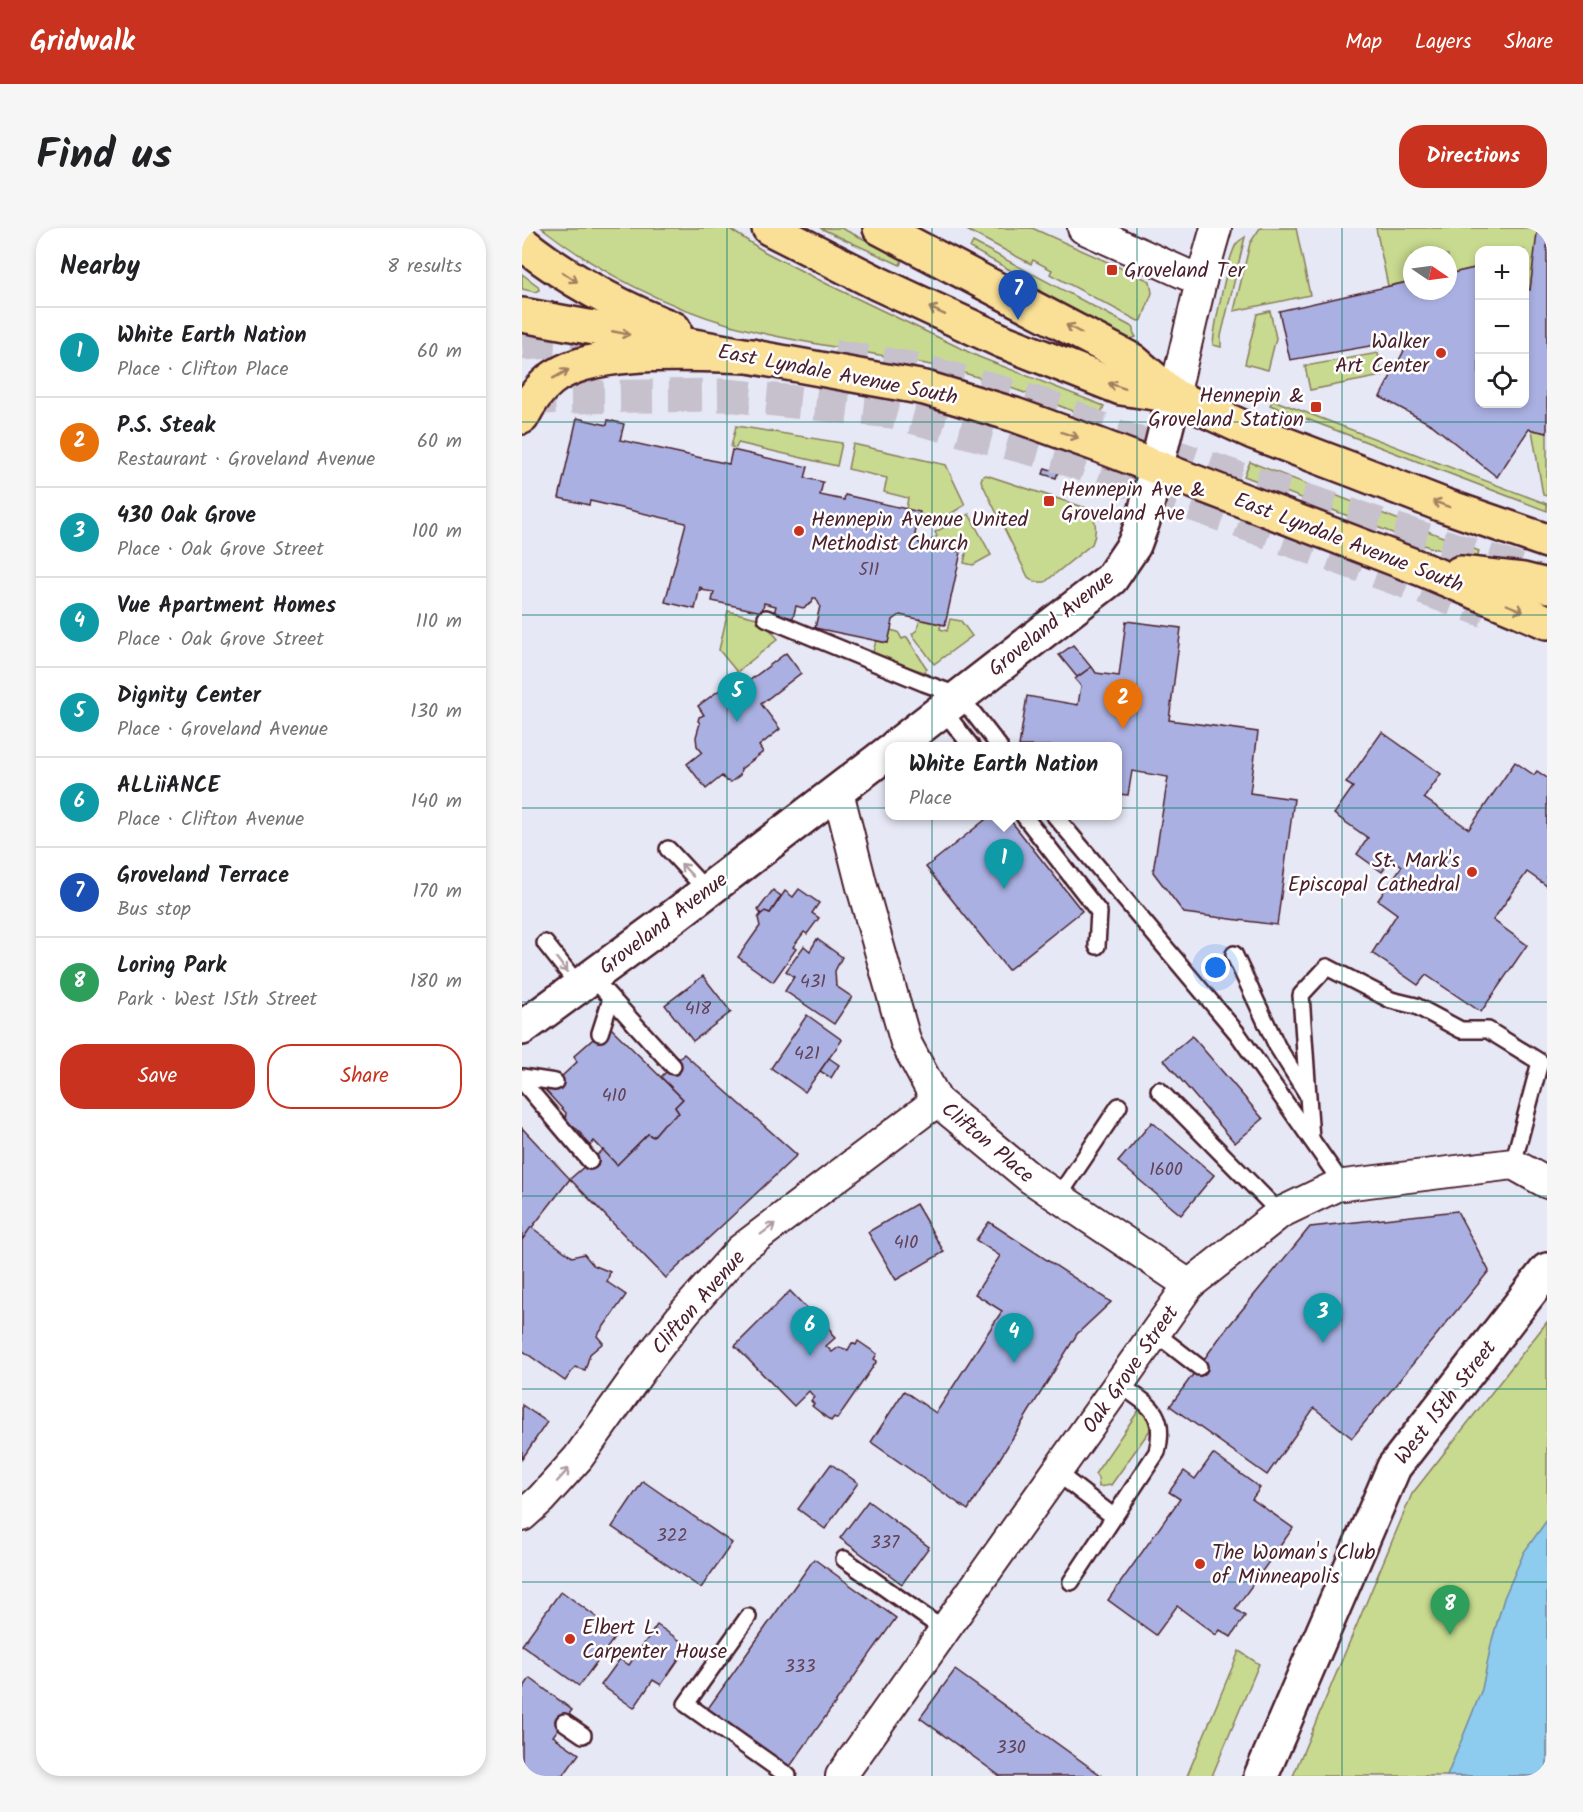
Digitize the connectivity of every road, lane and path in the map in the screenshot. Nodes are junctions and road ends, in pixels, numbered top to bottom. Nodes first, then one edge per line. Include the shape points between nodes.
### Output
1 (769, 228) edge
2 (880, 228) edge
3 (1083, 228) edge
4 (1216, 228) edge
5 (522, 243) edge
6 (1201, 281) junction
7 (522, 315) edge
8 (752, 356) junction
9 (1174, 396) junction
10 (522, 417) edge
11 (1156, 467) junction
12 (1547, 541) edge
13 (1422, 569) junction
14 (1547, 586) edge
15 (766, 618) dead end
16 (1547, 622) edge
17 (951, 703) junction
18 (902, 742) edge
19 (969, 742) edge
20 (994, 742) edge
21 (885, 755) edge
22 (838, 792) junction
23 (1027, 820) edge
24 (1058, 820) edge
25 (668, 849) dead end
26 (706, 891) junction
27 (545, 943) dead end
28 (1097, 946) dead end
29 (1234, 954) dead end
30 (594, 987) junction
31 (522, 1028) edge
32 (600, 1033) dead end
33 (673, 1066) dead end
34 (522, 1079) edge
35 (555, 1082) dead end
36 (1159, 1090) dead end
37 (1309, 1096) junction
38 (937, 1101) junction
39 (1119, 1106) dead end
40 (1311, 1138) junction
41 (591, 1161) dead end
42 (1513, 1164) junction
43 (1547, 1183) edge
44 (1342, 1185) junction
45 (1058, 1197) junction
46 (1280, 1213) junction
47 (1547, 1270) edge
48 (1189, 1285) junction
49 (1155, 1333) junction
50 (1199, 1367) dead end
51 (1119, 1384) junction
52 (1056, 1472) junction
53 (522, 1516) edge
54 (1114, 1517) junction
55 (844, 1559) dead end
56 (1071, 1582) dead end
57 (748, 1617) dead end
58 (944, 1630) junction
59 (564, 1722) dead end
60 (583, 1735) dead end
61 (788, 1776) edge
62 (841, 1776) edge
63 (1261, 1776) edge

9 -> 1 main road via 1121,388 1002,341
9 -> 2 main road via 1132,360
3 - 6 street
4 - 6 street
5 -> 8 main road via 577,282 624,308
6 - 9 street
7 -> 8 main road, East Lyndale Avenue South
10 -> 8 main road via 550,380 578,365 652,356
8 -> 11 main road, East Lyndale Avenue South via 925,388 1015,415
9 - 11 street, Groveland Avenue
12 -> 9 main road via 1253,432
11 - 13 main road, East Lyndale Avenue South
11 - 17 street, Groveland Avenue via 1134,545 1111,579
13 - 14 main road
13 -> 16 main road, East Lyndale Avenue South
15 - 17 lane via 924,683
17 - 18 street, Groveland Avenue
17 - 19 lane
17 - 20 lane
21 - 22 street, Groveland Avenue
22 - 26 street, Groveland Avenue
22 - 38 street, Clifton Place via 906,1043
23 - 28 lane via 1099,912
24 - 40 lane via 1237,1033
26 -> 25 lane
26 - 30 street, Groveland Avenue
27 -> 30 lane
29 - 37 lane via 1277,1046
30 - 31 street, Groveland Avenue
30 - 32 lane
30 - 33 lane
34 - 35 lane
34 - 41 lane
36 - 46 lane
37 - 40 lane
37 - 42 lane via 1301,995 1327,967 1461,1030 1488,1030 1540,1062
38 - 45 street, Clifton Place
53 -> 38 street, Clifton Avenue via 579,1458 685,1312 740,1250
39 - 45 lane
40 - 44 lane
42 - 43 street
42 - 44 street, Oak Grove Street
44 - 46 street, Oak Grove Street
45 - 48 street, Clifton Place
46 - 48 street, Oak Grove Street
47 - 63 street, West 15th Street via 1394,1467
48 - 49 street, Oak Grove Street
49 - 50 lane
49 - 51 street, Oak Grove Street
51 - 52 street, Oak Grove Street
51 - 54 lane via 1151,1408 1159,1420 1161,1436 1157,1452
52 - 54 lane
52 - 58 street, Oak Grove Street
54 - 56 lane
55 - 58 lane
57 - 61 lane via 686,1704
58 - 62 street, Oak Grove Street
59 - 60 lane

